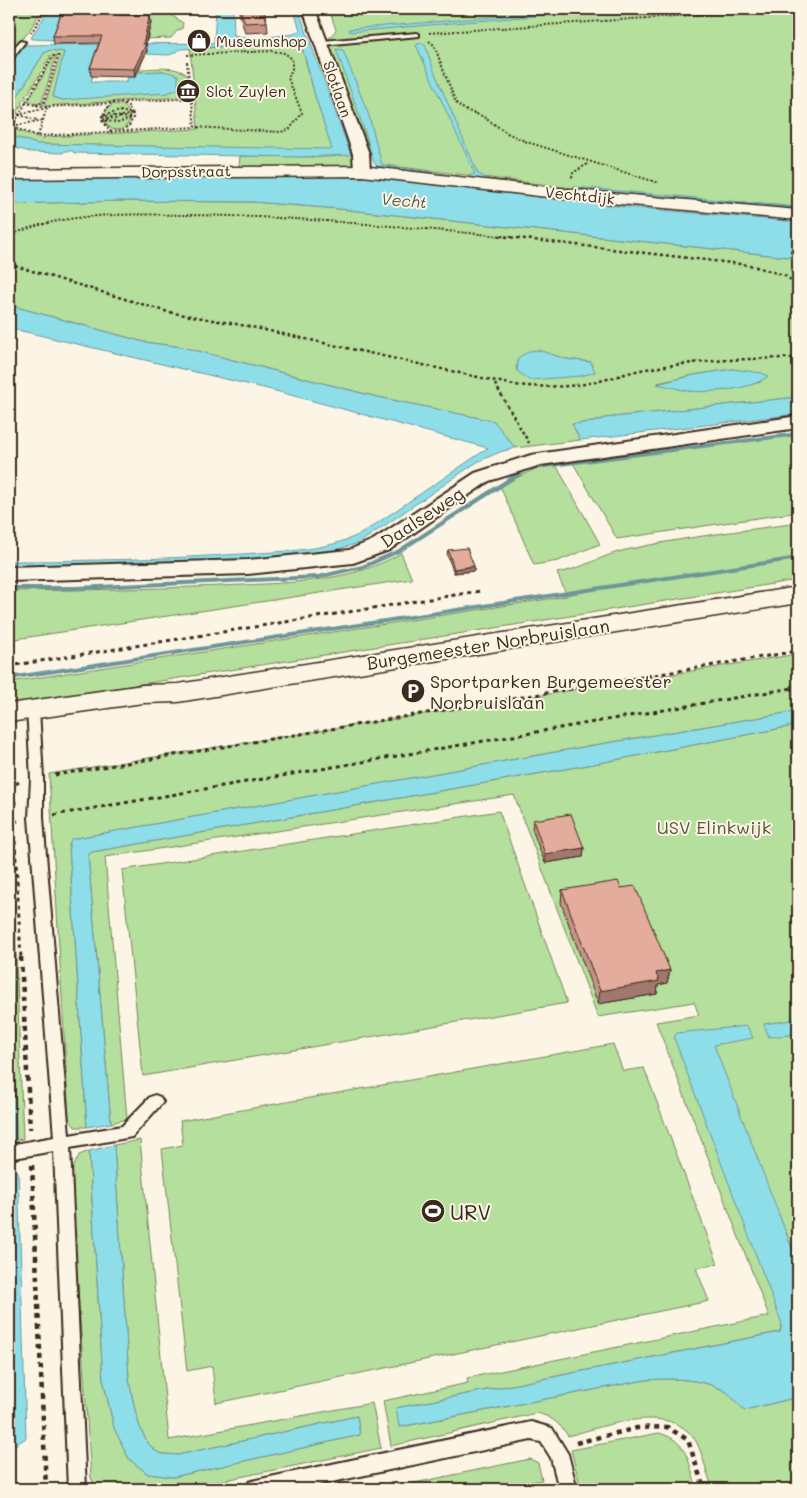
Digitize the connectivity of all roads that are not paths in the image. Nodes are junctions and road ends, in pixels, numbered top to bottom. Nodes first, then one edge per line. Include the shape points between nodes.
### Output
1 (309, 9) edge
2 (418, 34) road end
3 (22, 42) road end
4 (322, 43) junction
5 (9, 59) edge
6 (362, 170) junction
7 (9, 174) edge
8 (798, 215) edge
9 (798, 422) edge
10 (9, 574) edge
11 (798, 595) edge
12 (21, 717) edge
13 (155, 1102) dead end
14 (62, 1142) junction
15 (9, 1152) edge
16 (290, 1486) edge
17 (77, 1489) edge
18 (256, 1489) edge
19 (568, 1489) edge

1 - 4 street, Slotlaan
2 - 4 lane
3 - 5 lane
4 - 6 street, Slotlaan via 361,154
6 - 7 street, Dorpsstraat
6 - 8 street, Vechtdijk via 549,192
9 - 10 street, Daalseweg via 538,458 482,477 381,546 353,556 248,567
11 - 12 street, Burgemeester Norbruislaan via 178,693 143,704
12 - 14 lane via 37,778 36,818
13 - 14 lane via 126,1132
14 - 15 lane
14 - 17 lane
16 - 18 lane
16 - 19 lane via 531,1431 546,1434 559,1454

